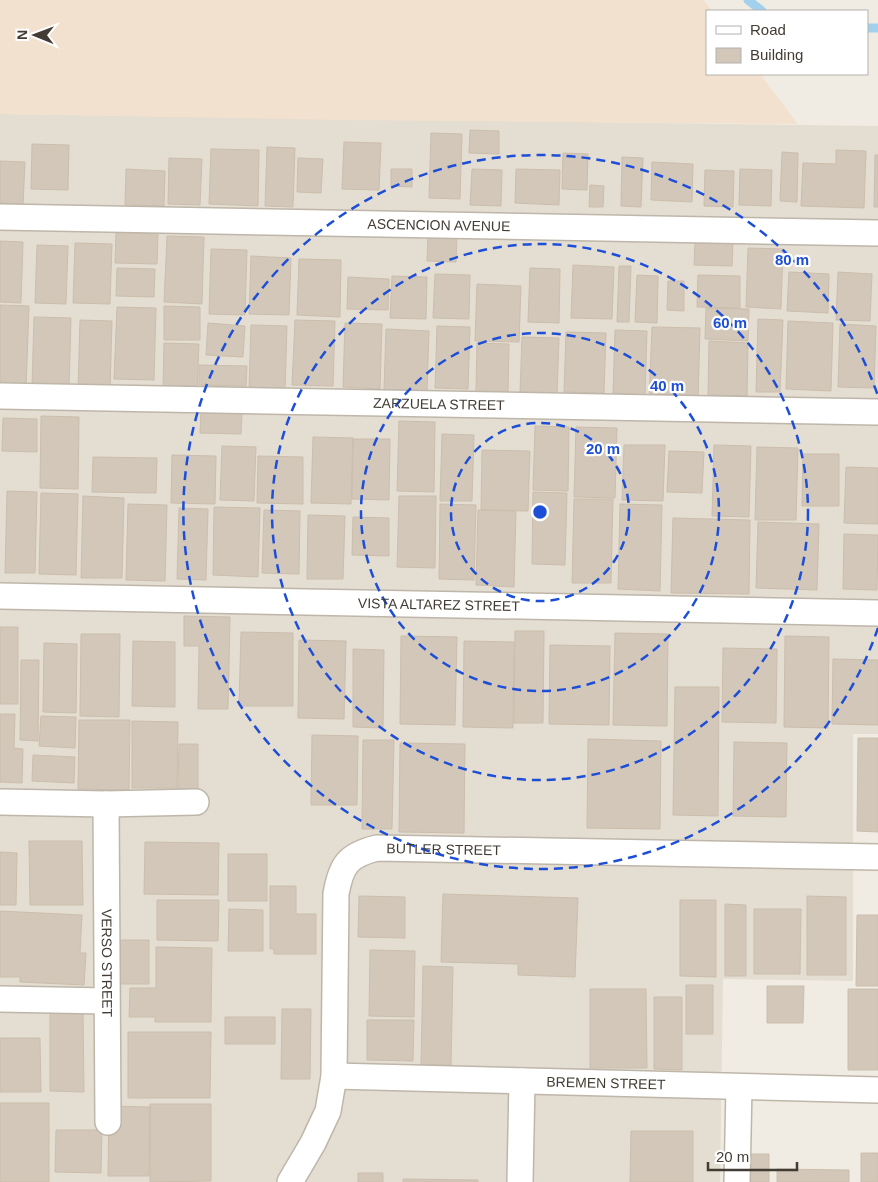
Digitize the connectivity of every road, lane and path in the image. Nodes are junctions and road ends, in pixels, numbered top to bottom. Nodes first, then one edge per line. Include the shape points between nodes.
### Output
1 (0, 217) edge
2 (878, 233) edge
3 (0, 396) edge
4 (878, 412) edge
5 (0, 596) edge
6 (878, 613) edge
7 (0, 802) edge
8 (196, 802) dead end
9 (106, 804) junction
10 (878, 857) edge
11 (0, 999) edge
12 (106, 1001) junction
13 (334, 1076) junction
14 (522, 1081) junction
15 (738, 1087) junction
16 (878, 1090) edge
17 (108, 1122) dead end
18 (290, 1182) edge
19 (520, 1182) edge
20 (737, 1182) edge

1 - 2 street, ASCENCION AVENUE
3 - 4 street, ZARZUELA STREET
5 - 6 street, VISTA ALTAREZ STREET
7 - 9 street
8 - 9 street
9 - 12 street, VERSO STREET
10 - 13 street, BUTLER STREET via 377,848 362,852 349,859 339,875 336,894
11 - 12 street
12 - 17 street, VERSO STREET
13 - 14 street, BREMEN STREET
13 - 18 street, BUTLER STREET via 328,1111
14 - 15 street, BREMEN STREET
14 - 19 street
15 - 16 street, BREMEN STREET
15 - 20 street

